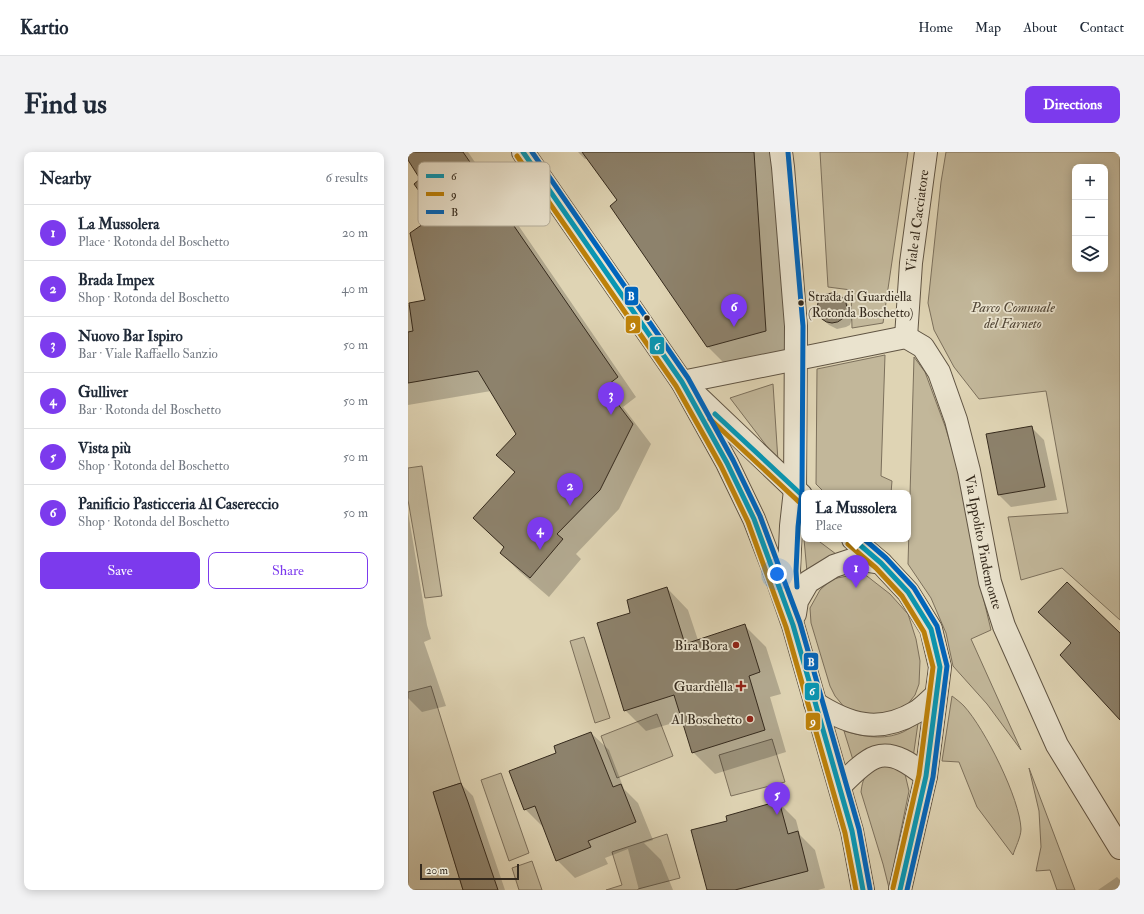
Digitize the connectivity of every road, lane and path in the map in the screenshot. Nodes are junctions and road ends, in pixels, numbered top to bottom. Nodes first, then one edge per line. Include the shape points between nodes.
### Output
1 (523, 152) edge
2 (781, 152) edge
3 (926, 152) edge
4 (530, 162) edge
5 (550, 191) edge
6 (906, 337) junction
7 (796, 359) junction
8 (682, 382) junction
9 (799, 494) edge
10 (856, 542) edge
11 (881, 564) junction
12 (793, 625) junction
13 (935, 696) junction
14 (815, 703) junction
15 (926, 776) junction
16 (840, 786) junction
17 (1120, 848) edge
18 (863, 890) edge
19 (900, 890) edge

1 - 4 street
2 - 7 street via 796,326
3 - 6 street, Viale al Cacciatore
5 - 8 street
6 - 7 street
6 - 17 street, Via Ippolito Pindemonte via 923,347 939,372 956,420 969,471 990,582 1004,626 1057,744
7 - 8 street
7 - 9 street
8 - 9 street
8 - 12 street via 727,463 754,519
9 - 12 street via 790,526 789,571
10 - 11 street
11 - 12 street via 855,559 834,566 808,582 798,601
11 - 13 street via 908,592 931,629 940,667
12 - 14 street
13 - 14 street via 917,712 882,725 857,724 833,715
13 - 15 street
14 - 16 street
15 - 16 street via 893,756 876,757 858,768
15 - 19 street
16 - 18 street via 852,830

